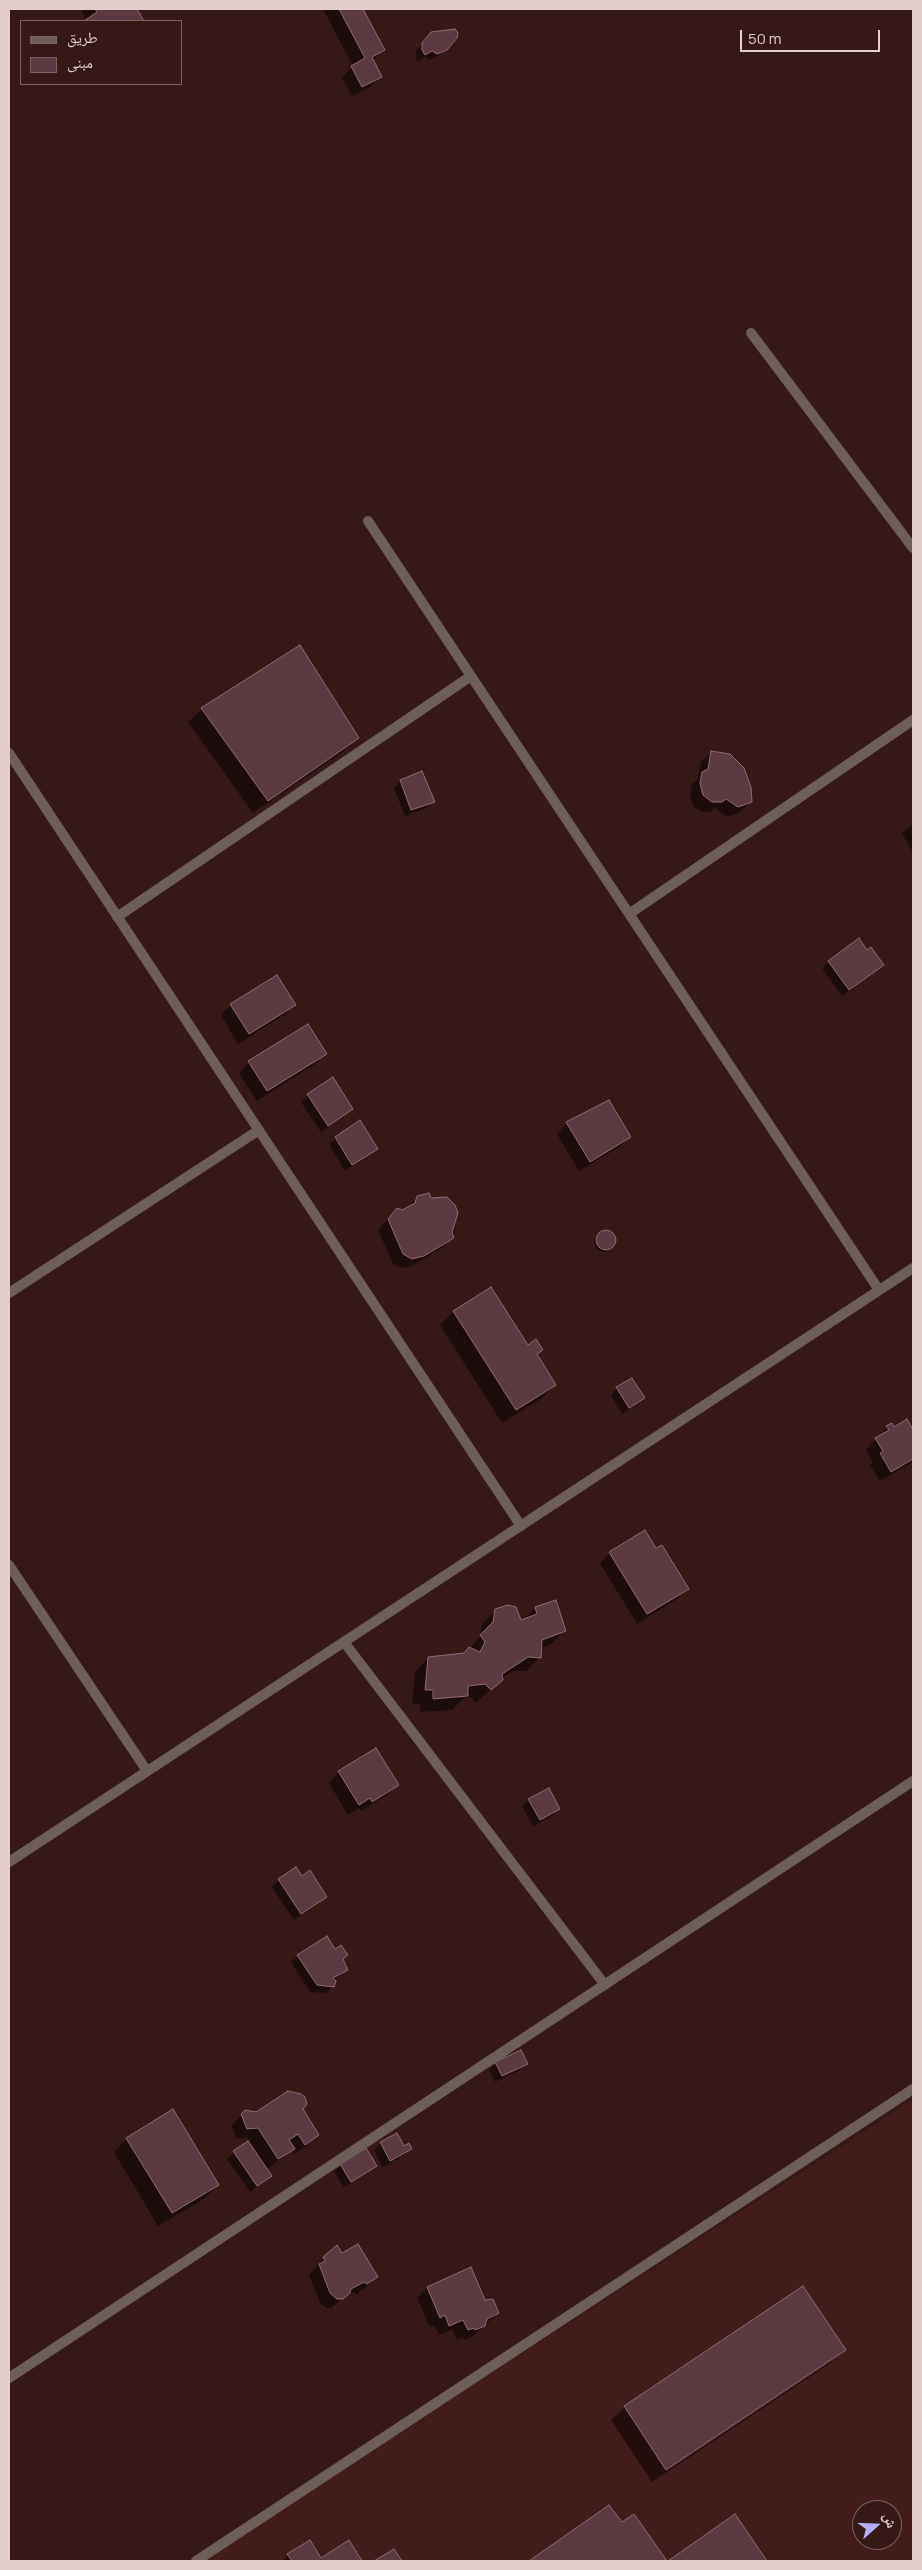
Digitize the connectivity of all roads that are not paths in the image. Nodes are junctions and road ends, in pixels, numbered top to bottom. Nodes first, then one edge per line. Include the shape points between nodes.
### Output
1 (751, 333) dead end
2 (368, 521) dead end
3 (913, 548) edge
4 (470, 676) junction
5 (913, 720) edge
6 (9, 753) edge
7 (629, 914) junction
8 (117, 916) junction
9 (259, 1130) junction
10 (913, 1268) edge
11 (879, 1290) junction
12 (9, 1293) edge
13 (521, 1526) junction
14 (9, 1565) edge
15 (344, 1642) junction
16 (147, 1771) junction
17 (913, 1781) edge
18 (9, 1862) edge
19 (605, 1985) junction
20 (913, 2088) edge
21 (9, 2378) edge
22 (196, 2561) edge

1 - 3 street
2 - 4 street
4 - 7 street
4 - 8 street
5 - 7 street
6 - 8 street
7 - 11 street
8 - 9 street
9 - 12 street
9 - 13 street
10 - 11 street
11 - 13 street
13 - 15 street
14 - 16 street
15 - 16 street
15 - 19 street
16 - 18 street
17 - 19 street
19 - 21 street
20 - 22 street

